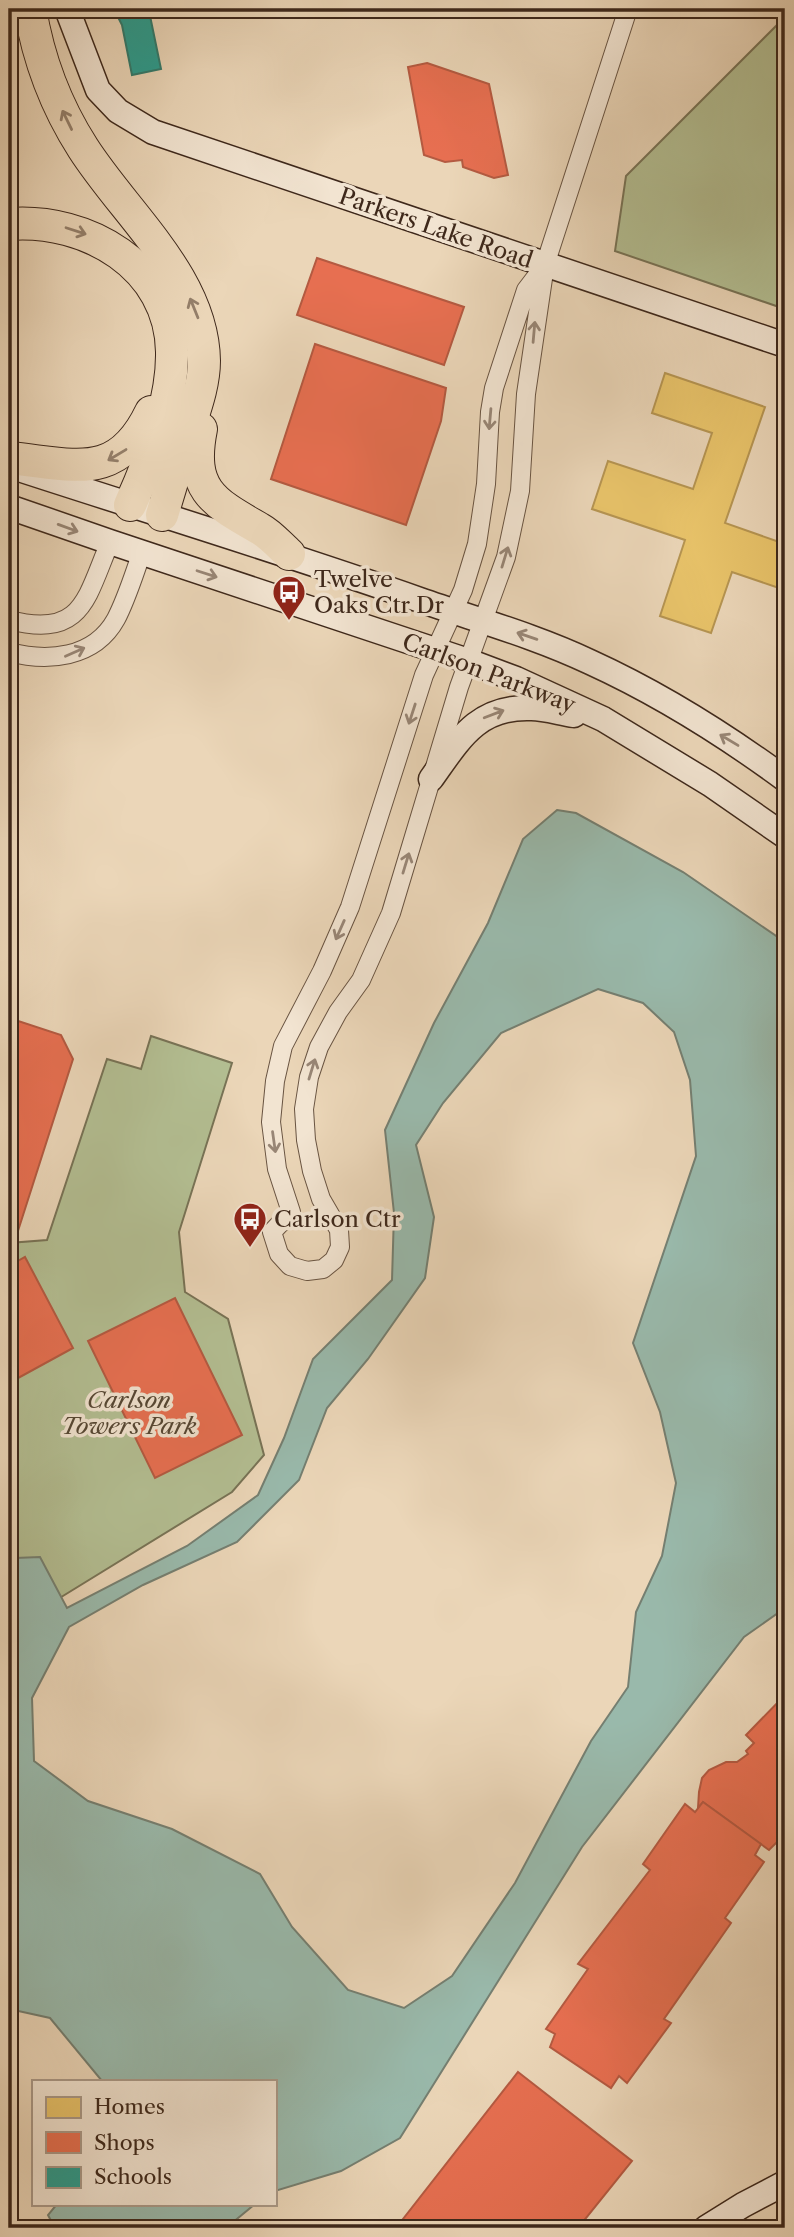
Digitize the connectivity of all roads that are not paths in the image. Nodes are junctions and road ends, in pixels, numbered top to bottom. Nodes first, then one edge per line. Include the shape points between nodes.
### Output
1 (30, 9) edge
2 (67, 9) edge
3 (628, 9) edge
4 (9, 224) edge
5 (545, 265) junction
6 (785, 345) edge
7 (173, 355) junction
8 (203, 375) junction
9 (9, 458) edge
10 (9, 466) edge
11 (130, 505) junction
12 (9, 506) edge
13 (162, 515) junction
14 (110, 542) junction
15 (142, 552) junction
16 (289, 554) junction
17 (454, 612) junction
18 (9, 620) edge
19 (482, 621) junction
20 (436, 650) junction
21 (9, 652) edge
22 (468, 661) junction
23 (603, 719) junction
24 (431, 779) junction
25 (785, 779) edge
26 (785, 836) edge
27 (321, 1199) junction
28 (291, 1212) junction
29 (785, 2183) edge
30 (706, 2228) edge

8 -> 1 highway via 201,327 192,304 177,275 72,129 44,67
2 - 5 main road, Parkers Lake Road via 98,90 118,111 153,132
3 - 5 street
4 -> 7 highway via 36,222 74,229 122,253 144,275 164,307
5 - 6 main road, Parkers Lake Road
5 -> 17 street via 526,290 500,363 490,412 477,544
19 -> 5 street via 506,557 520,491 526,394
7 -> 9 highway via 142,429 113,459 72,465
7 - 11 highway via 167,400
8 - 13 highway
8 - 16 highway via 197,446 202,480 216,502 263,530
10 - 11 main road, Carlson Parkway
11 - 13 main road, Carlson Parkway
11 - 14 main road
12 -> 14 main road, Carlson Parkway
13 - 15 main road
13 - 16 main road, Carlson Parkway
14 - 15 main road, Carlson Parkway
14 - 18 street via 90,592 75,614 48,625
15 -> 20 main road, Carlson Parkway
21 -> 15 street via 60,658 101,636 115,621
16 - 17 main road, Carlson Parkway
17 - 19 main road, Carlson Parkway
17 - 20 street
19 - 22 street
25 -> 19 main road, Carlson Parkway via 638,686 590,662
20 - 22 main road, Carlson Parkway
20 -> 28 street via 350,907 283,1046 271,1122 277,1169
22 - 23 main road, Carlson Parkway
22 - 24 street
24 -> 23 main road via 458,742 491,713 533,708
23 - 26 main road, Carlson Parkway via 710,783
27 -> 24 street via 306,1140 309,1077 319,1047 361,980 391,913
27 - 28 street
27 - 28 street via 339,1230 340,1247 323,1269 290,1266 279,1254 272,1231
29 - 30 main road

